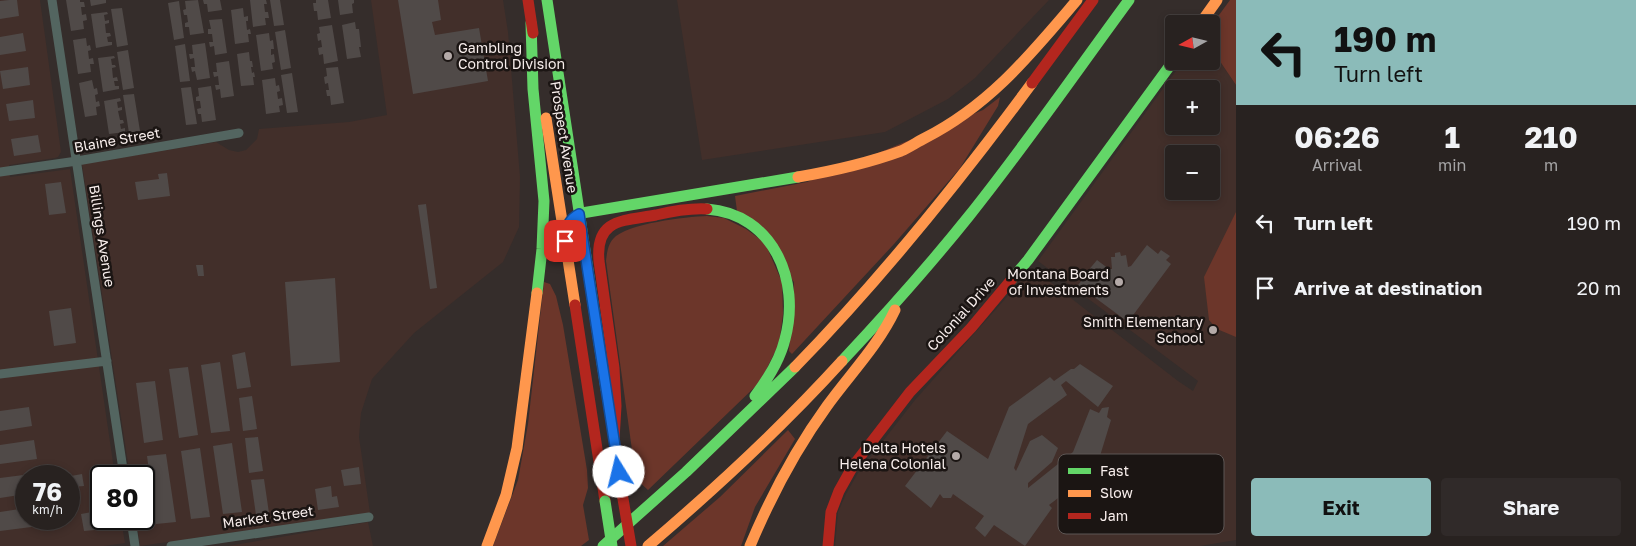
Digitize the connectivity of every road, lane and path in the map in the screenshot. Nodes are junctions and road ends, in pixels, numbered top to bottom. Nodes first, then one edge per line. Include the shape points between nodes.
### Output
1 (52, 0) edge
2 (528, 0) edge
3 (547, 0) edge
4 (1077, 0) edge
5 (1093, 0) edge
6 (1129, 0) edge
7 (1217, 0) edge
8 (1206, 15) edge
9 (531, 23) junction
10 (1167, 70) edge
11 (239, 133) dead end
12 (77, 161) junction
13 (0, 172) edge
14 (579, 214) junction
15 (565, 244) junction
16 (902, 296) junction
17 (107, 361) junction
18 (0, 374) edge
19 (614, 440) junction
20 (122, 465) edge
21 (679, 479) junction
22 (369, 517) dead end
23 (133, 530) edge
24 (135, 546) edge
25 (171, 546) edge
26 (487, 546) edge
27 (603, 546) edge
28 (612, 546) edge
29 (630, 546) edge
30 (648, 546) edge
31 (750, 546) edge
32 (828, 546) edge

1 - 12 street, Billings Avenue
2 - 9 main road, Prospect Avenue
3 - 14 main road, Prospect Avenue
4 - 14 main road via 1025,60 984,100 945,128 903,150 826,172
5 - 21 main road via 976,157 895,257 803,359
6 - 16 main road via 1010,163
7 - 8 main road
9 - 15 main road, Prospect Avenue
9 - 26 main road via 533,89 544,201 542,249 517,448 506,495
10 - 32 main road, Colonial Drive via 1028,260 910,392 853,466 831,512
11 - 12 street, Blaine Street
12 - 13 street, Blaine Street
12 - 17 street, Billings Avenue
14 - 15 main road via 572,218 566,229
14 - 19 main road, Prospect Avenue
15 - 28 main road, Prospect Avenue, bridge
16 - 30 main road via 784,422
16 - 31 main road via 885,332 826,407 794,456
17 - 18 street
17 - 20 street, Billings Avenue
19 - 21 main road via 614,368 598,257 602,235 609,227 626,220 687,210 718,210 742,219 768,240 785,269 790,304 786,340 776,366 762,387
19 - 29 main road, Prospect Avenue, bridge
21 - 27 main road
22 - 25 street, Market Street
23 - 24 street

